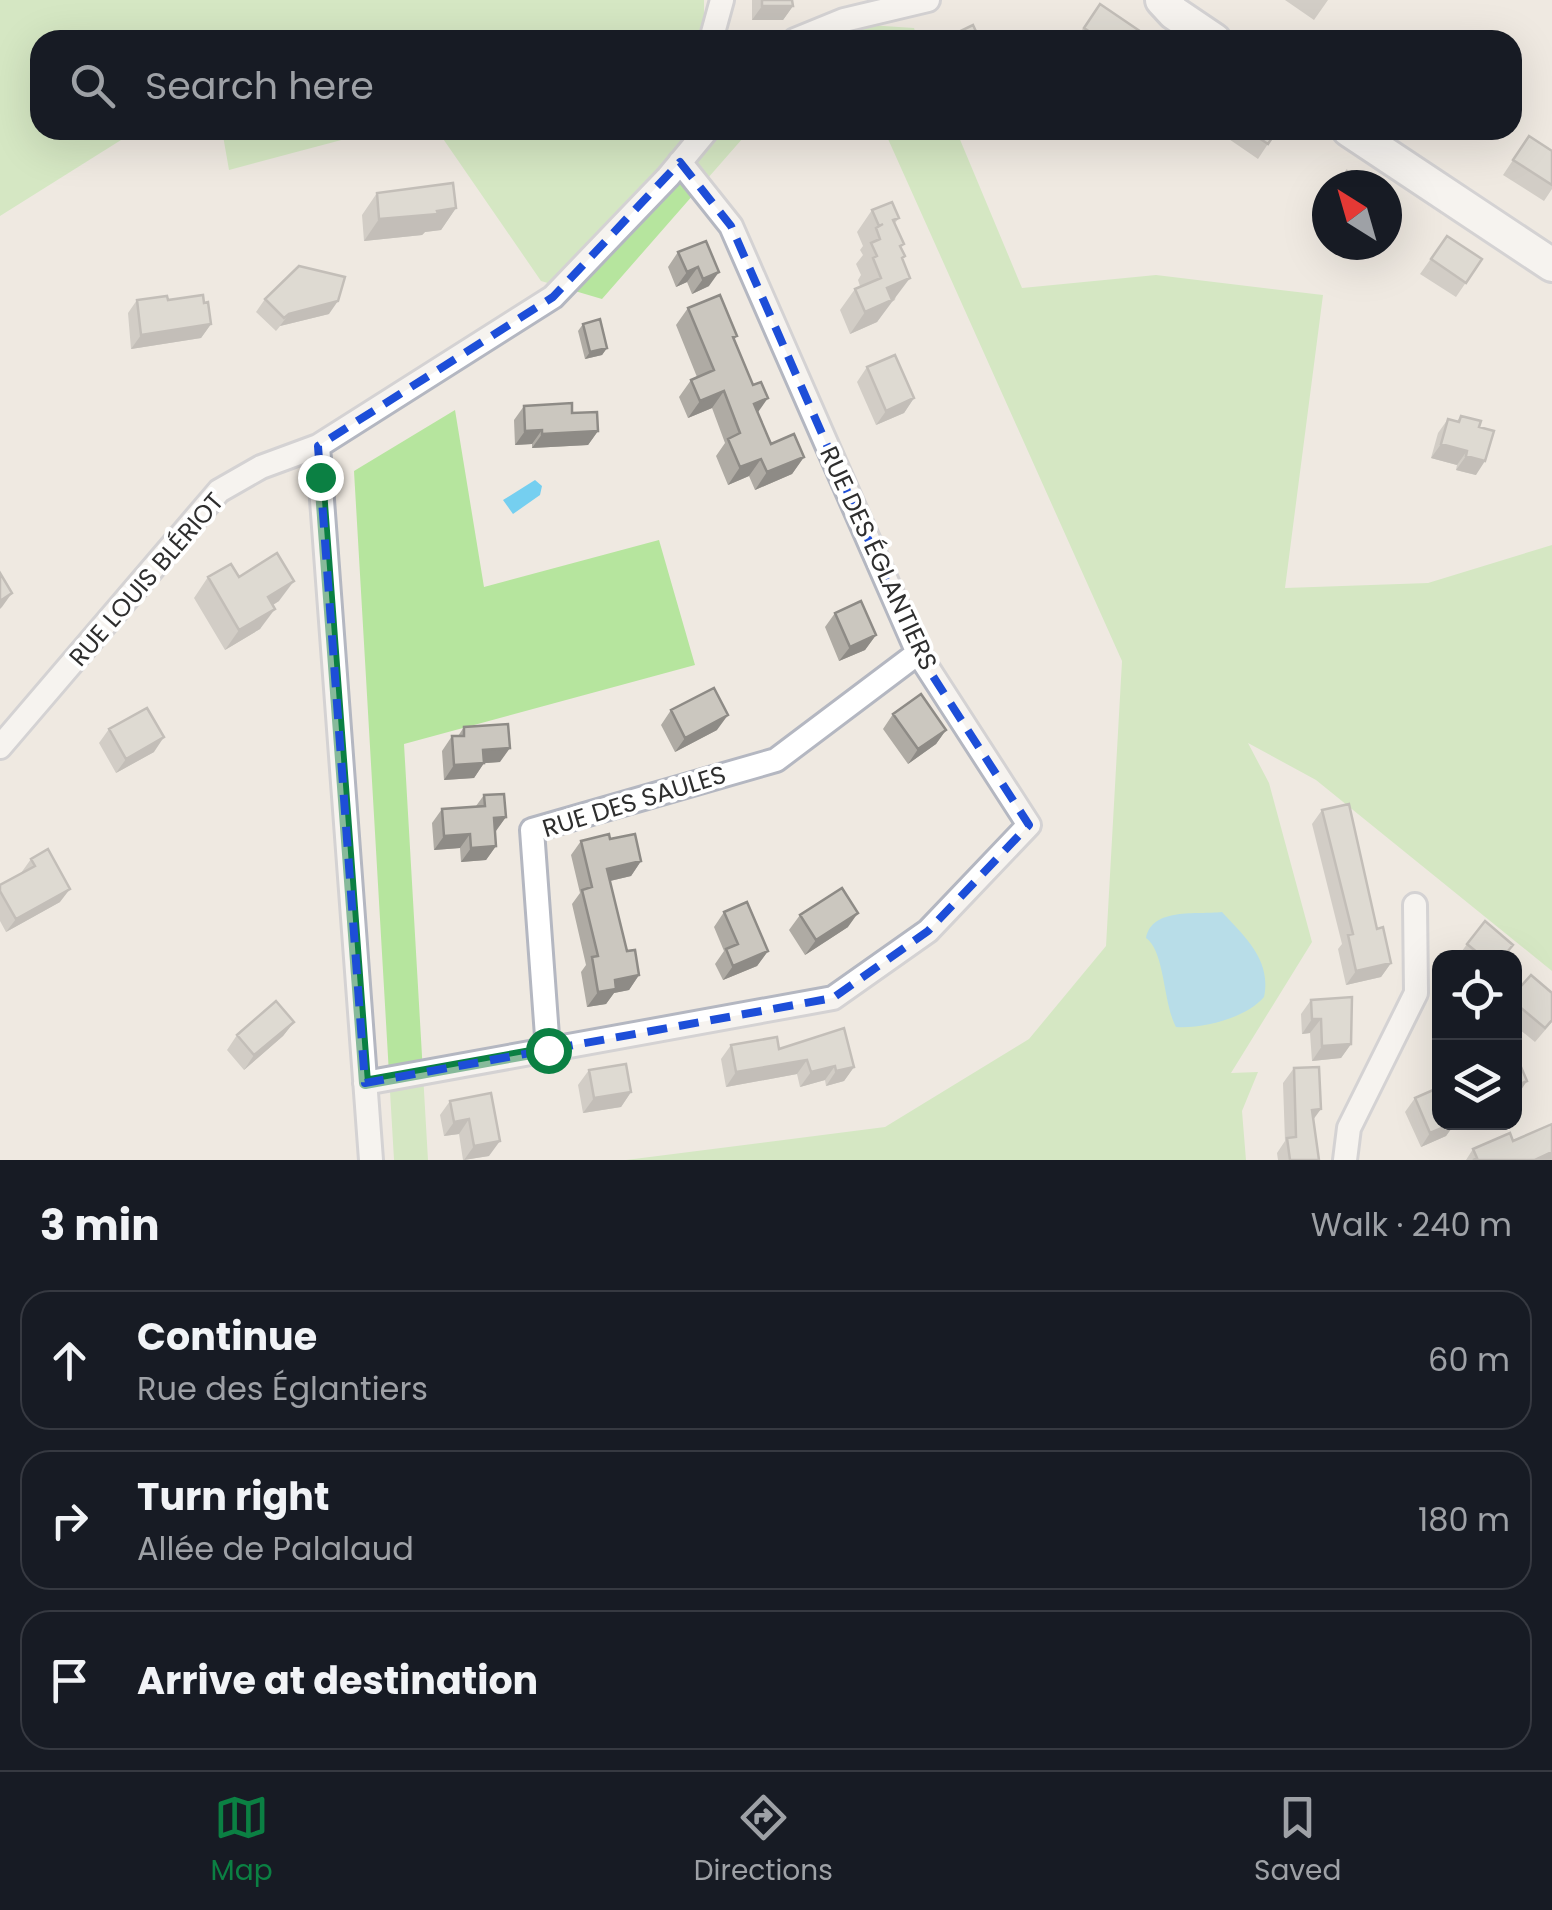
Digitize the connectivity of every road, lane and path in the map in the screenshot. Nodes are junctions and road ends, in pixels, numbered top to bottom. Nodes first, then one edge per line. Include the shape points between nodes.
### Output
1 (722, 0) edge
2 (928, 0) edge
3 (1162, 0) edge
4 (714, 30) edge
5 (820, 30) edge
6 (1199, 30) edge
7 (681, 140) edge
8 (699, 140) edge
9 (1365, 140) edge
10 (674, 170) junction
11 (1552, 265) edge
12 (318, 446) junction
13 (918, 653) junction
14 (0, 747) edge
15 (1414, 905) dead end
16 (548, 1050) junction
17 (365, 1083) junction
18 (371, 1160) edge
19 (1345, 1160) edge

1 - 4 street
2 - 5 street
3 - 6 street
7 - 10 street
8 - 10 street, RUE LOUIS BLÉRIOT
9 - 11 street
10 - 12 street, RUE LOUIS BLÉRIOT via 553,297
10 - 13 street, RUE DES ÉGLANTIERS via 731,226
12 - 14 street, RUE LOUIS BLÉRIOT via 220,491
12 - 17 street
13 - 16 street, RUE DES SAULES via 776,760 532,830
13 - 16 street, RUE DES ÉGLANTIERS via 1029,825 928,931 833,998
15 - 19 street via 1416,993 1350,1128
16 - 17 street, RUE DES ÉGLANTIERS
17 - 18 street

